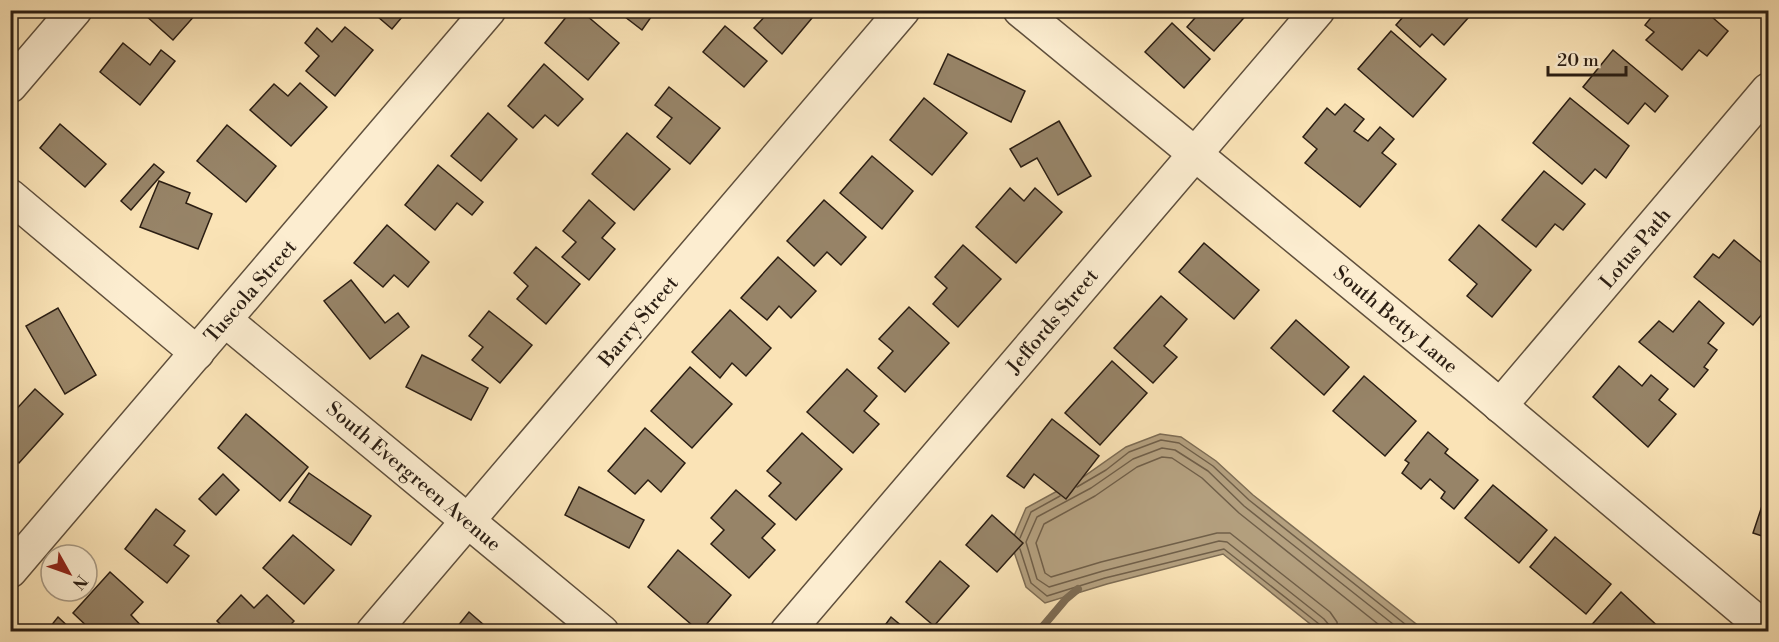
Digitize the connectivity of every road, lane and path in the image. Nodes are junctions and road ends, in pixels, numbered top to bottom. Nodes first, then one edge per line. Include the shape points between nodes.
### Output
1 (75, 10) edge
2 (489, 10) edge
3 (903, 10) edge
4 (1020, 10) edge
5 (1317, 10) edge
6 (10, 86) edge
7 (1768, 90) edge
8 (1196, 153) junction
9 (10, 196) edge
10 (225, 320) junction
11 (197, 353) junction
12 (1500, 406) junction
13 (468, 520) junction
14 (10, 571) edge
15 (1768, 631) edge
16 (373, 632) edge
17 (602, 632) edge
18 (787, 632) edge

1 - 6 street
2 - 10 street, Tuscola Street
3 - 13 street, Barry Street
4 - 8 street, South Betty Lane
5 - 8 street, Jeffords Street
7 - 12 street, Lotus Path
8 - 12 street, South Betty Lane
8 - 18 street, Jeffords Street
9 - 11 street
10 - 11 street, Tuscola Street
10 - 13 street, South Evergreen Avenue
11 - 14 street, Tuscola Street
12 - 15 street, South Betty Lane
13 - 16 street, Barry Street
13 - 17 street, South Evergreen Avenue

